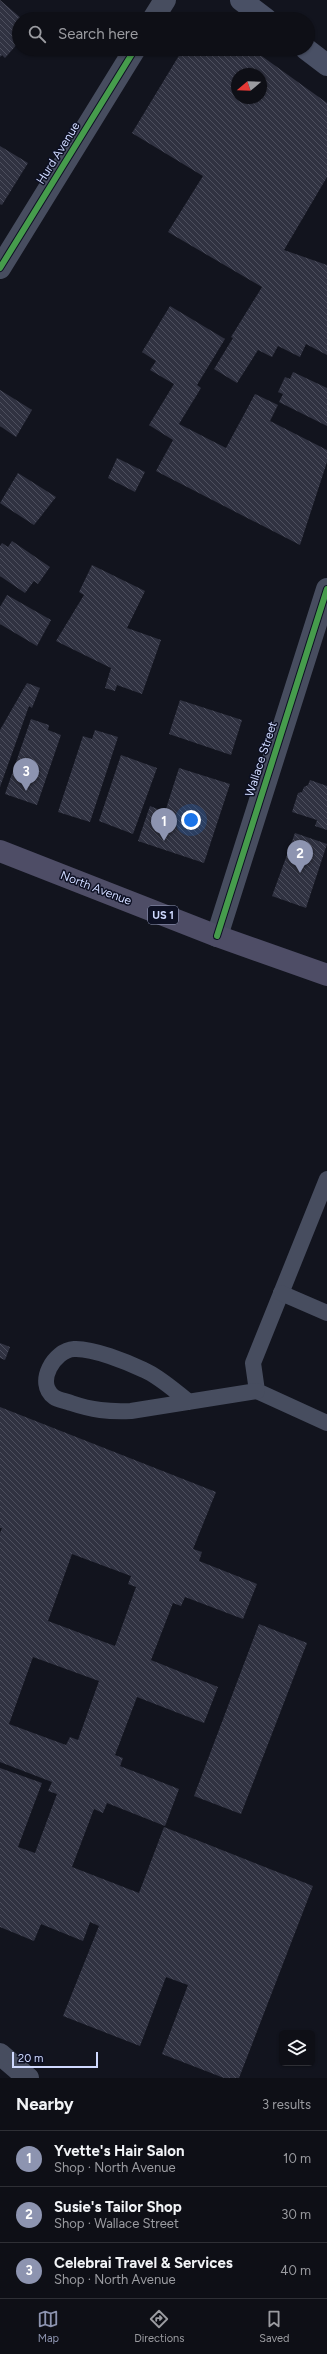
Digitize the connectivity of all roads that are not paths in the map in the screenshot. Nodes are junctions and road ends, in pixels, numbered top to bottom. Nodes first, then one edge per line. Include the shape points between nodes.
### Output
1 (165, 0) edge
2 (241, 0) edge
3 (157, 12) edge
4 (257, 12) edge
5 (131, 56) edge
6 (315, 56) edge
7 (327, 65) edge
8 (0, 268) edge
9 (327, 589) edge
10 (0, 851) edge
11 (217, 936) junction
12 (327, 975) edge
13 (327, 1178) edge
14 (281, 1293) junction
15 (327, 1312) edge
16 (257, 1391) junction
17 (189, 1402) junction
18 (327, 1423) edge
19 (0, 2054) edge
20 (28, 2078) edge

1 - 3 street
2 - 4 street
5 - 8 street, Hurd Avenue
6 - 7 street
9 - 11 street, Wallace Street
10 - 11 main road, North Avenue / US 1
11 - 12 main road, North Avenue / US 1
13 - 14 lane
14 - 15 lane
14 - 16 lane via 253,1364
16 - 17 lane
16 - 18 lane
17 - 17 lane via 131,1411 95,1411 55,1398 46,1386 47,1378 57,1357 72,1349 79,1349 145,1370
19 - 20 street

